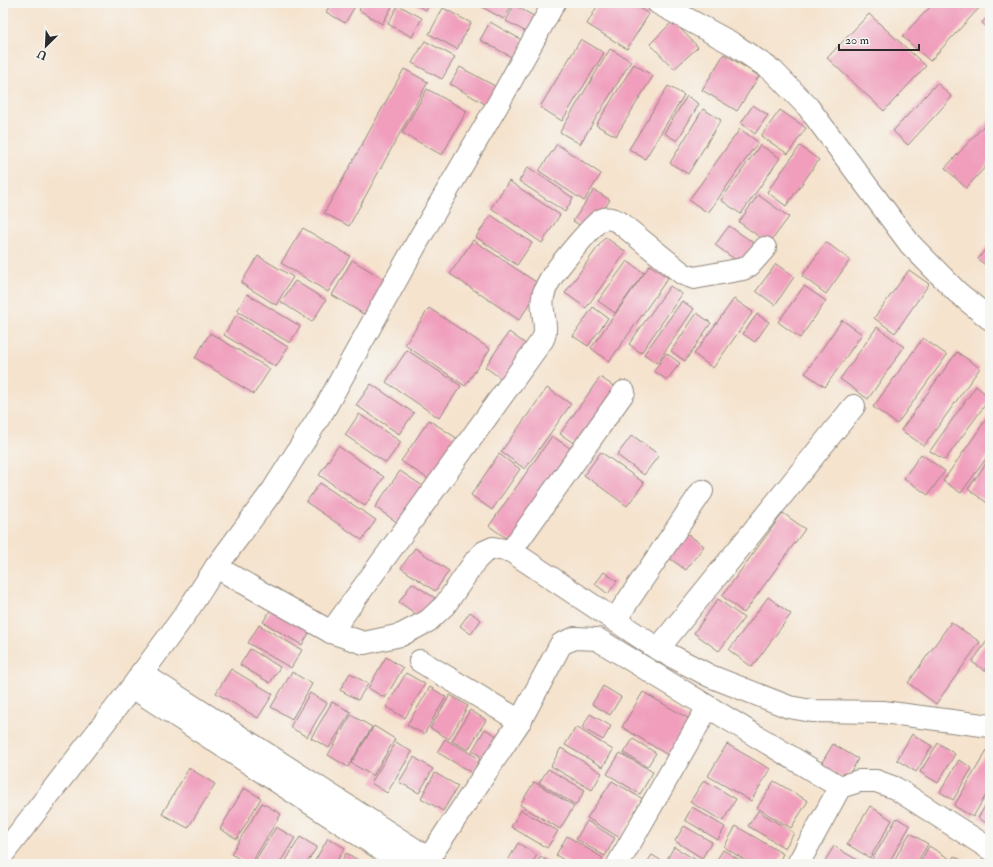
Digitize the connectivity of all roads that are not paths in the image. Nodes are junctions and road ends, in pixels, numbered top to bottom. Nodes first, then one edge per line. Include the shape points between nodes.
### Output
1 (554, 3) edge
2 (658, 3) edge
3 (765, 248) dead end
4 (990, 319) edge
5 (624, 392) dead end
6 (854, 406) dead end
7 (702, 491) dead end
8 (511, 551) junction
9 (216, 567) junction
10 (615, 620) junction
11 (331, 632) junction
12 (658, 649) junction
13 (420, 661) dead end
14 (137, 680) junction
15 (708, 707) junction
16 (520, 721) junction
17 (987, 721) edge
18 (840, 787) junction
19 (990, 849) edge
20 (3, 854) edge
21 (429, 862) edge
22 (404, 864) edge
23 (618, 864) edge
24 (798, 864) edge

1 - 9 street via 325,408 273,490
2 - 4 street via 733,44 773,71 808,107 910,244 957,292
3 - 11 street via 743,269 694,278 683,274 619,222 609,218 600,220 552,276 542,302 546,332 543,339
5 - 8 street
6 - 12 street
7 - 10 street
8 - 10 street
8 - 11 street via 493,548 484,552 445,605 428,621 401,635 364,643
9 - 11 street
9 - 14 street
10 - 12 street
12 - 17 street via 710,676 789,707 812,711 884,712
13 - 16 street
14 - 20 street
14 - 21 street
14 - 22 street
15 - 16 street via 597,640 575,638 561,644
15 - 18 street
15 - 23 street
16 - 21 street
18 - 19 street via 859,781 876,781 895,788
18 - 24 street

